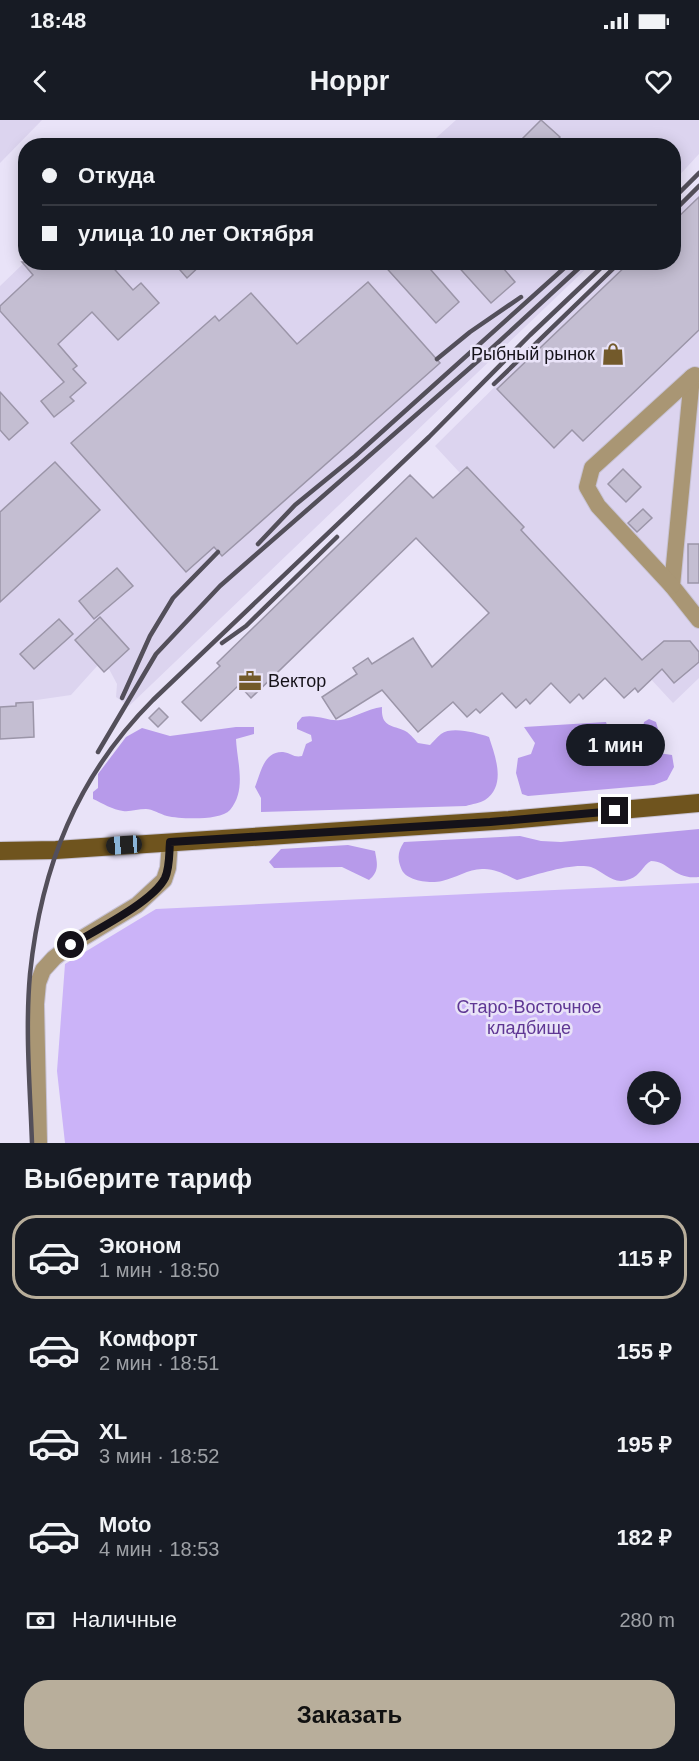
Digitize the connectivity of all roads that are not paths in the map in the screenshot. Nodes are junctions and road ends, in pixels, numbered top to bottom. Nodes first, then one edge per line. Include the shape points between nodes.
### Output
1 (696, 374) edge
2 (672, 586) junction
3 (699, 620) edge
4 (699, 803) edge
5 (170, 842) junction
6 (4, 852) edge
7 (39, 1143) edge

1 - 2 street
1 - 2 street via 592,468 588,487 598,506
2 - 3 street
4 - 5 main road
5 - 6 main road
5 - 7 street via 164,880 137,905 71,945 43,970 36,1005

